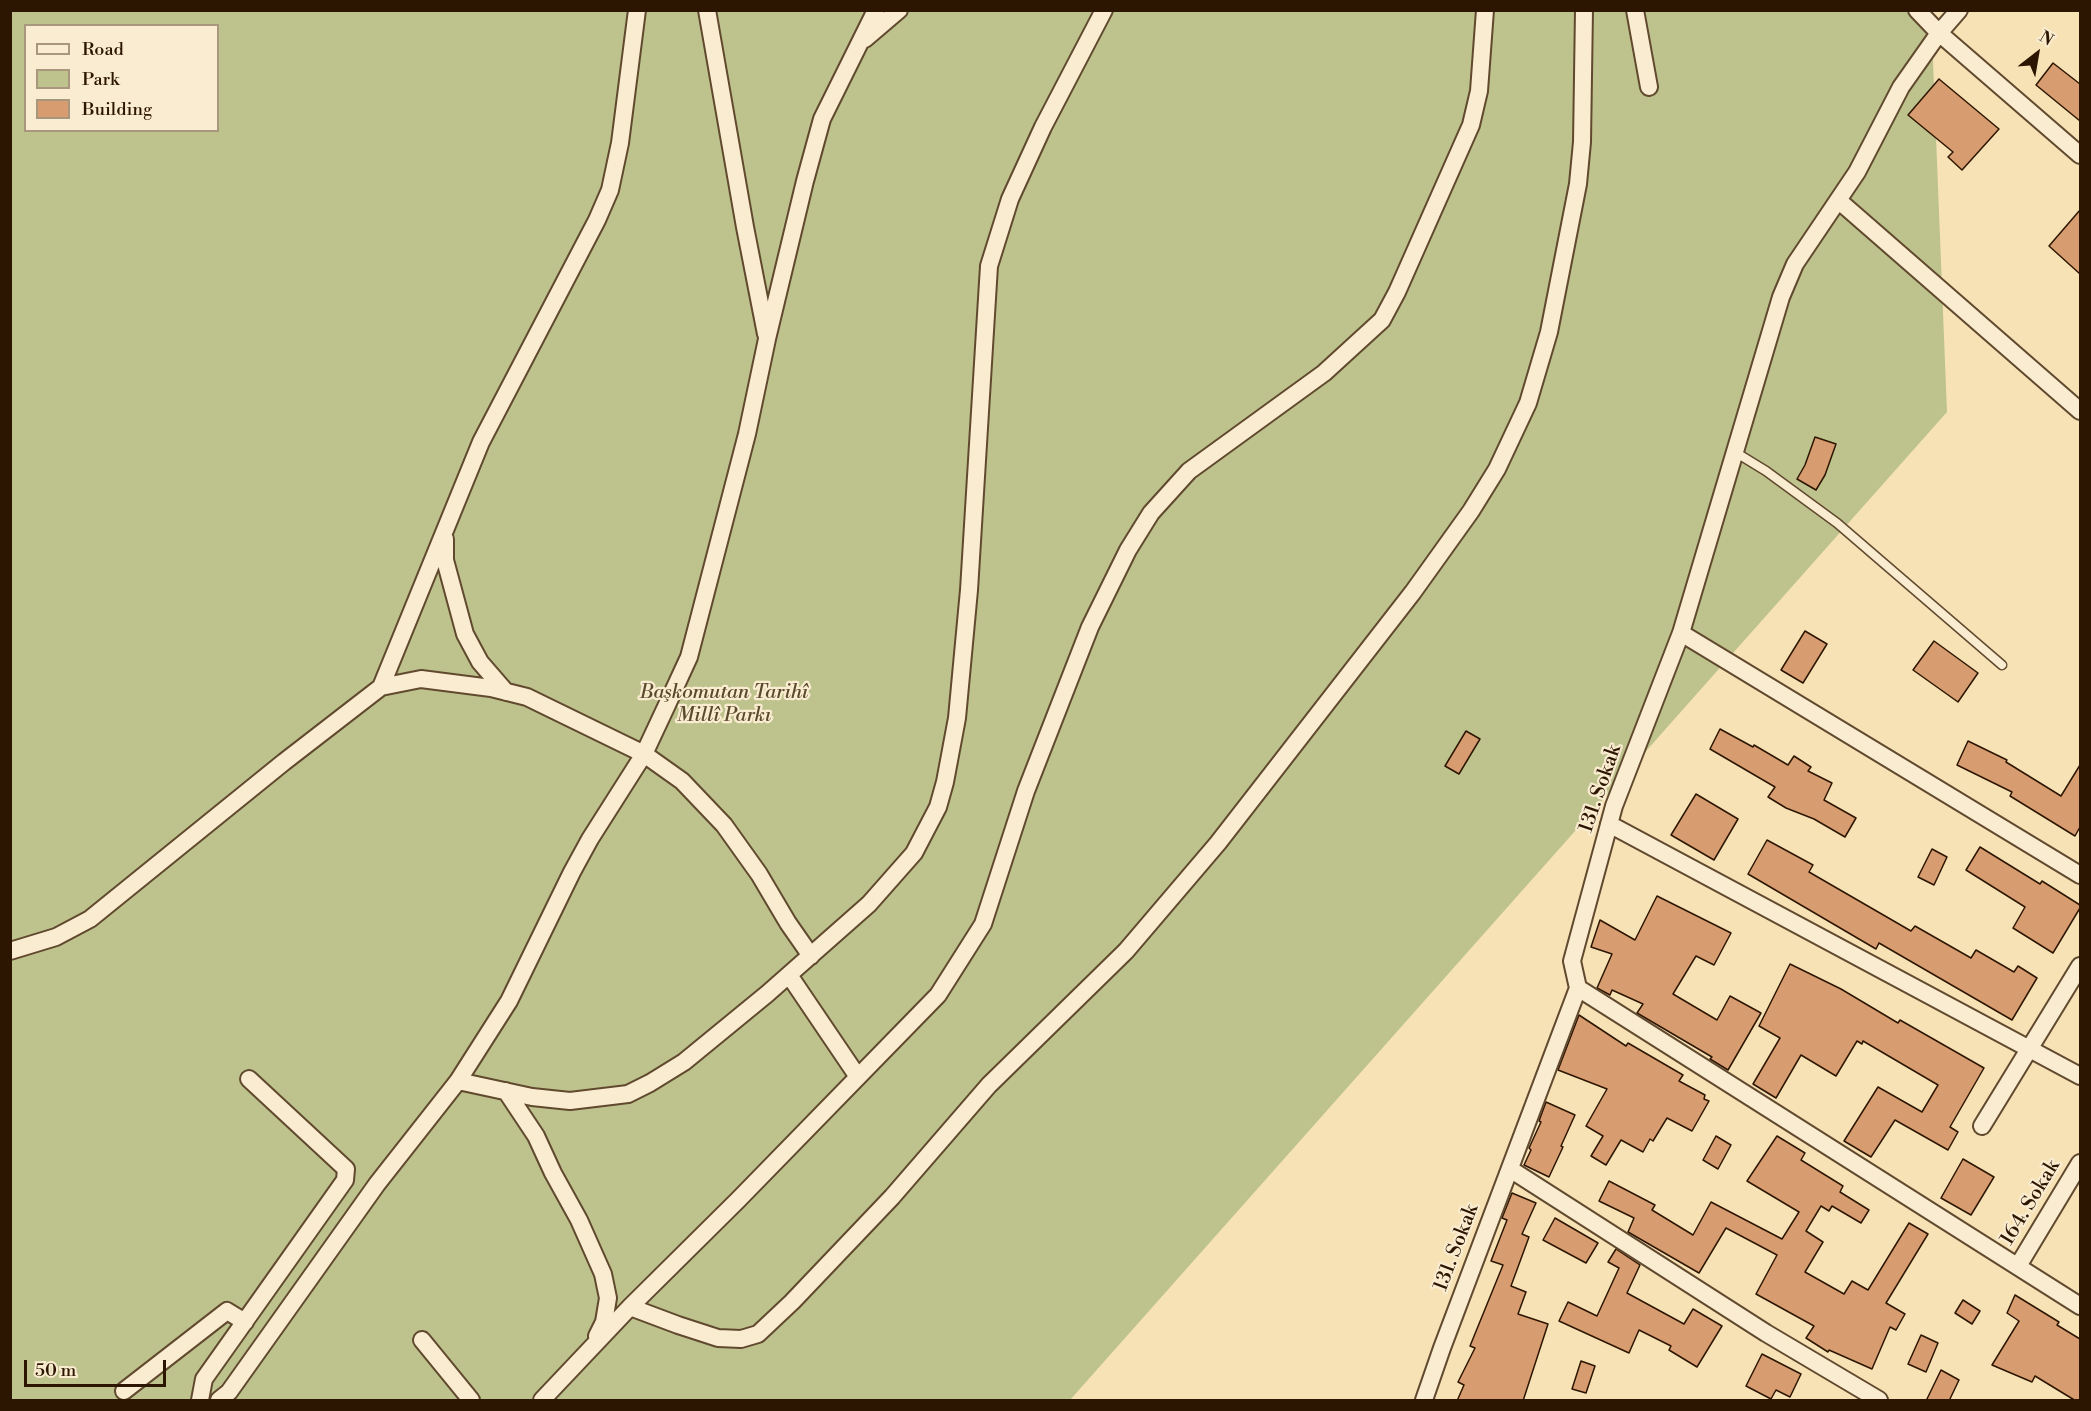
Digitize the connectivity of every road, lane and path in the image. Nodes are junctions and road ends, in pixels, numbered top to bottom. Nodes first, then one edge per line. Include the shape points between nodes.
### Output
1 (637, 10) edge
2 (707, 10) edge
3 (876, 10) edge
4 (899, 10) edge
5 (1104, 10) edge
6 (1485, 10) edge
7 (1584, 10) edge
8 (1635, 10) edge
9 (1917, 10) edge
10 (1959, 10) edge
11 (1939, 33) junction
12 (860, 43) junction
13 (1648, 87) dead end
14 (2080, 155) edge
15 (1838, 200) junction
16 (767, 339) junction
17 (2080, 411) edge
18 (1735, 452) junction
19 (445, 529) junction
20 (1681, 633) junction
21 (2002, 665) dead end
22 (381, 687) junction
23 (506, 692) junction
24 (644, 754) junction
25 (1609, 824) junction
26 (2080, 875) edge
27 (10, 951) edge
28 (811, 956) junction
29 (2080, 966) edge
30 (789, 975) junction
31 (1578, 988) junction
32 (2029, 1050) junction
33 (2080, 1076) edge
34 (858, 1077) junction
35 (249, 1079) dead end
36 (458, 1081) junction
37 (506, 1091) junction
38 (1982, 1126) dead end
39 (2080, 1163) edge
40 (1510, 1169) junction
41 (2018, 1266) junction
42 (2080, 1306) edge
43 (630, 1307) junction
44 (245, 1322) junction
45 (422, 1340) dead end
46 (591, 1348) junction
47 (124, 1391) dead end
48 (200, 1401) edge
49 (219, 1401) edge
50 (471, 1401) edge
51 (542, 1401) edge
52 (1425, 1401) edge
53 (1879, 1401) edge

1 - 19 street via 610,190 481,442
2 - 16 street
3 - 12 street
4 - 12 street
5 - 28 street via 1010,200 989,266 957,718 938,807 914,853 869,904
6 - 34 street via 1479,91 1471,125 1382,321 1324,373 1189,471 1151,513 1090,627 1026,791 983,924 938,995
7 - 43 street via 1578,184 1549,332 1528,403 1472,512 1218,843 1126,951 988,1085 892,1197 792,1302 758,1334 741,1339 718,1338
8 - 13 street
9 - 11 street
10 - 11 street, 131. Sokak
11 - 14 street
11 - 15 street, 131. Sokak via 1901,87
12 - 16 street via 822,119
15 - 17 street
15 - 18 street, 131. Sokak via 1795,264 1781,297
16 - 24 street via 747,434 688,657
18 - 20 street, 131. Sokak
18 - 21 lane via 1837,523
19 - 22 street
19 - 23 street via 445,560 465,634 480,662
20 - 25 street, 131. Sokak
20 - 26 street
22 - 23 street via 421,679
22 - 27 street via 90,918 56,937
23 - 24 street via 527,698
24 - 28 street via 682,780 724,825
24 - 36 street via 590,839 509,1001
25 - 31 street, 131. Sokak via 1572,962
25 - 32 street
28 - 30 street
29 - 32 street
30 - 34 street
30 - 37 street via 684,1062 628,1094 570,1101
31 - 40 street, 131. Sokak
31 - 41 street
32 - 33 street
32 - 38 street
34 - 43 street
35 - 44 street via 345,1168 345,1180
36 - 37 street
36 - 49 street via 377,1184
37 - 46 street via 536,1136 603,1274 608,1298 604,1322
39 - 41 street, 164. Sokak
40 - 52 street, 131. Sokak
40 - 53 street
41 - 42 street
43 - 46 street
44 - 47 street via 227,1311
44 - 48 street via 204,1379
45 - 50 street
46 - 51 street

